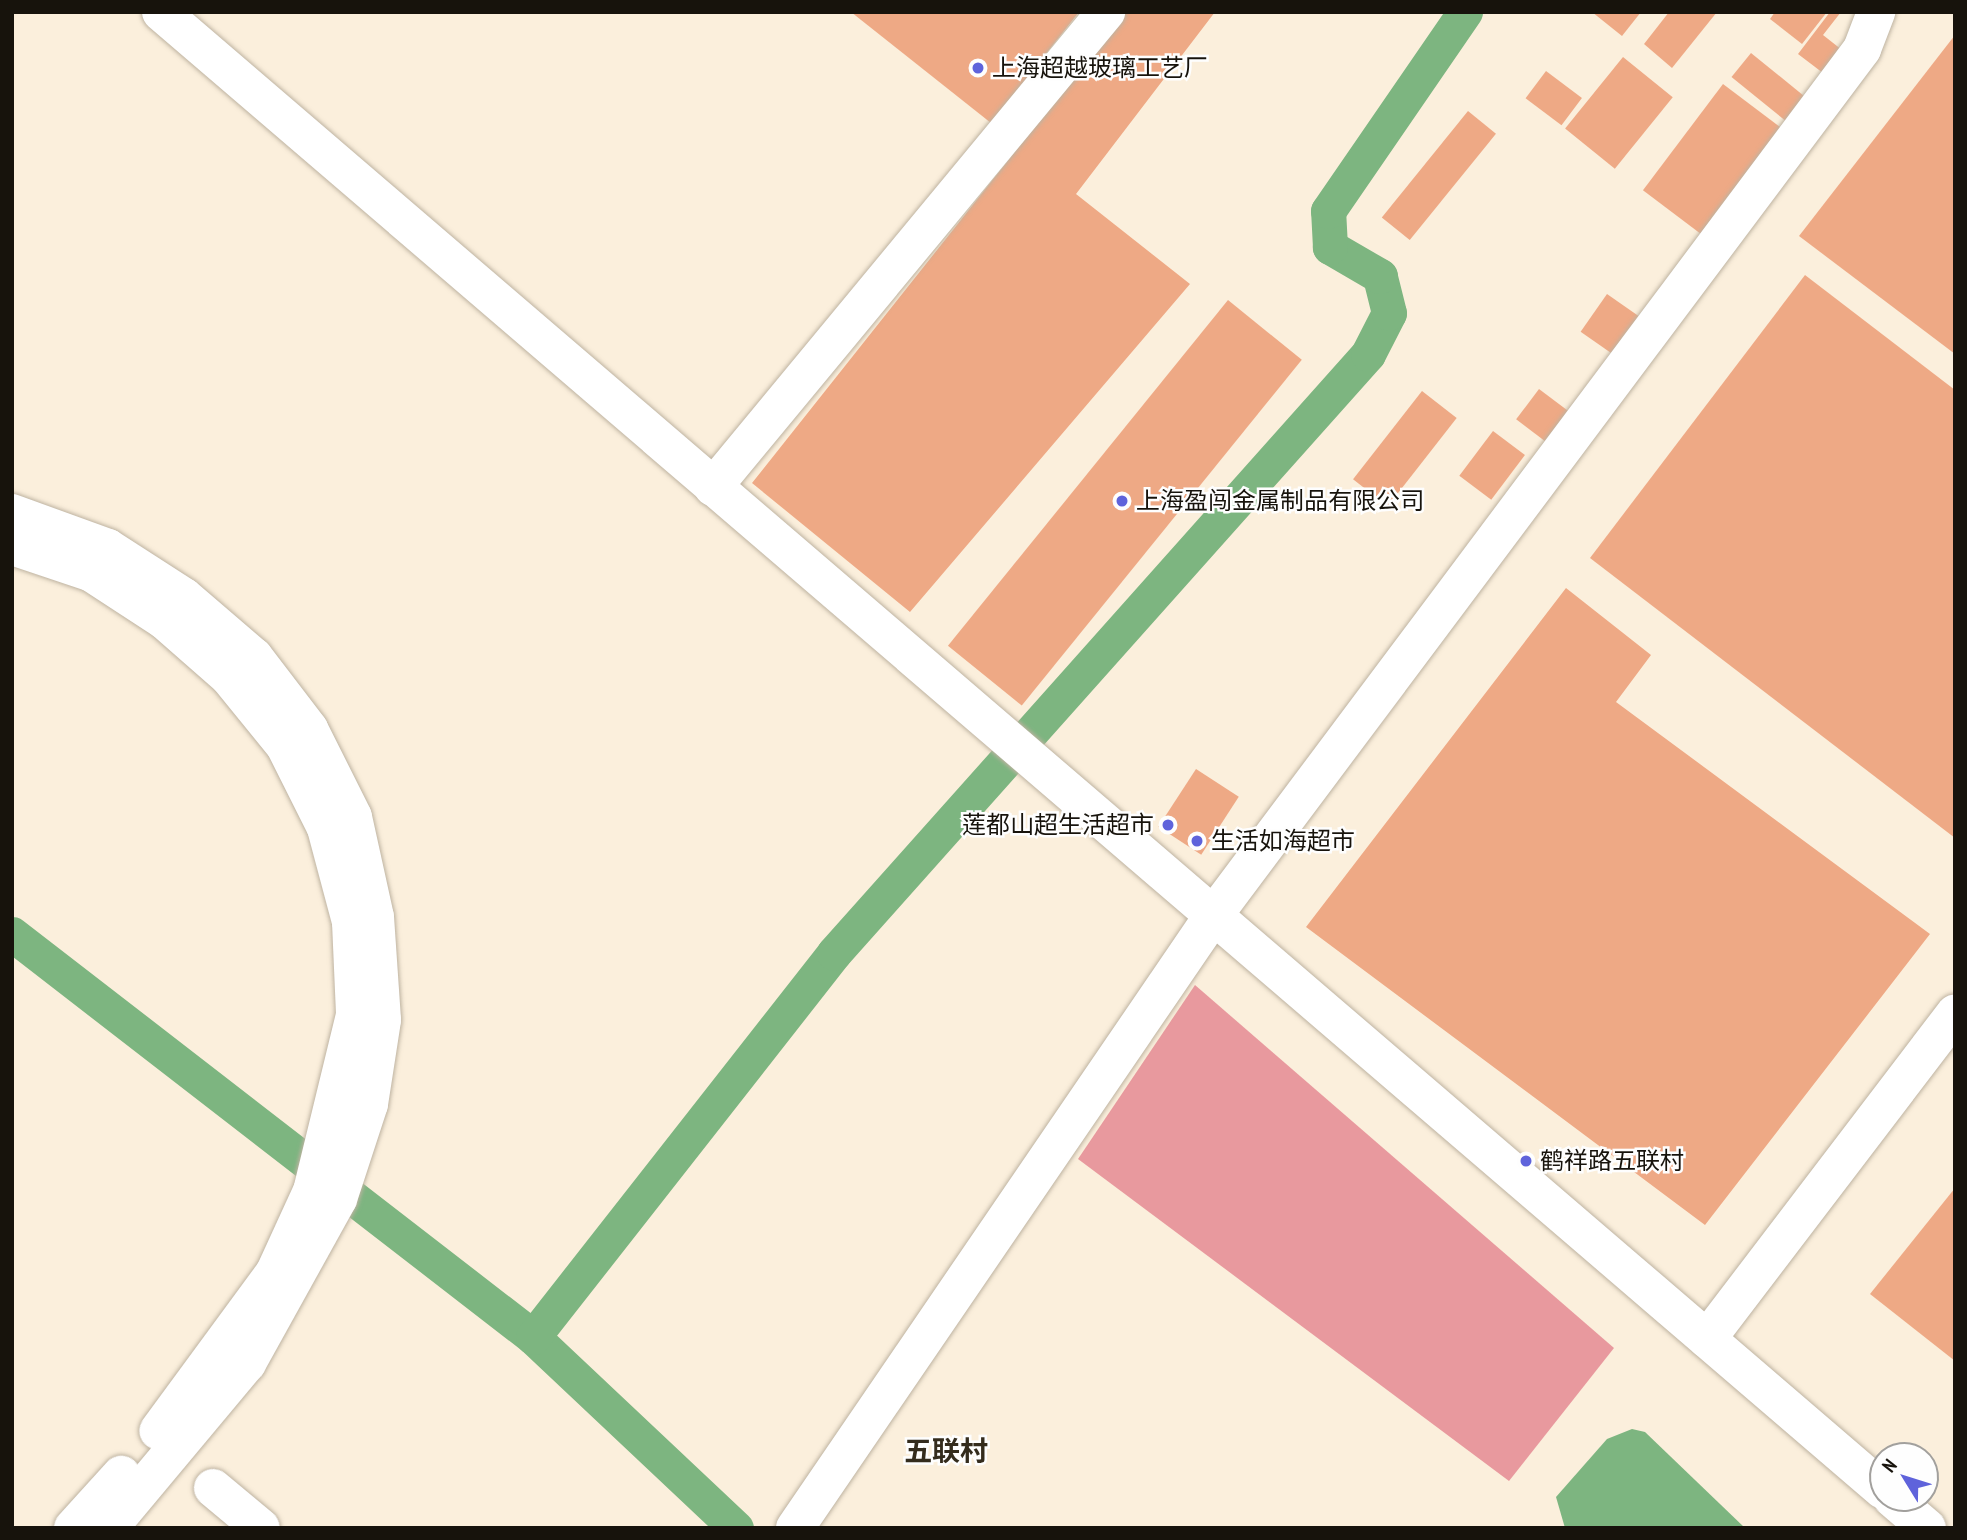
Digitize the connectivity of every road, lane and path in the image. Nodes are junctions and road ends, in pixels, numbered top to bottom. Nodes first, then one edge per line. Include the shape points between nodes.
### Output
1 (161, 12) edge
2 (1106, 12) edge
3 (1876, 12) edge
4 (713, 487) junction
5 (12, 513) edge
6 (12, 546) edge
7 (1213, 916) junction
8 (1955, 1014) edge
9 (354, 1101) junction
10 (1707, 1339) junction
11 (1869, 1478) edge
12 (213, 1488) dead end
13 (1908, 1512) edge
14 (74, 1528) edge
15 (109, 1528) edge
16 (261, 1528) edge
17 (795, 1528) edge
18 (1927, 1528) edge

1 - 4 main road
2 - 4 main road
3 - 7 main road via 1862,49
4 - 7 main road
5 - 9 main road via 108,548 184,597 254,657 309,729 353,817 375,917 382,1020
6 - 9 main road via 92,573 164,620 229,677 285,746 326,828 351,922
7 - 10 main road via 1423,1089 1513,1175
7 - 17 main road
8 - 10 main road
9 - 14 main road via 275,1272 174,1413
9 - 15 main road via 338,1199 297,1283 247,1363
10 - 11 main road
12 - 16 main road
13 - 18 main road

